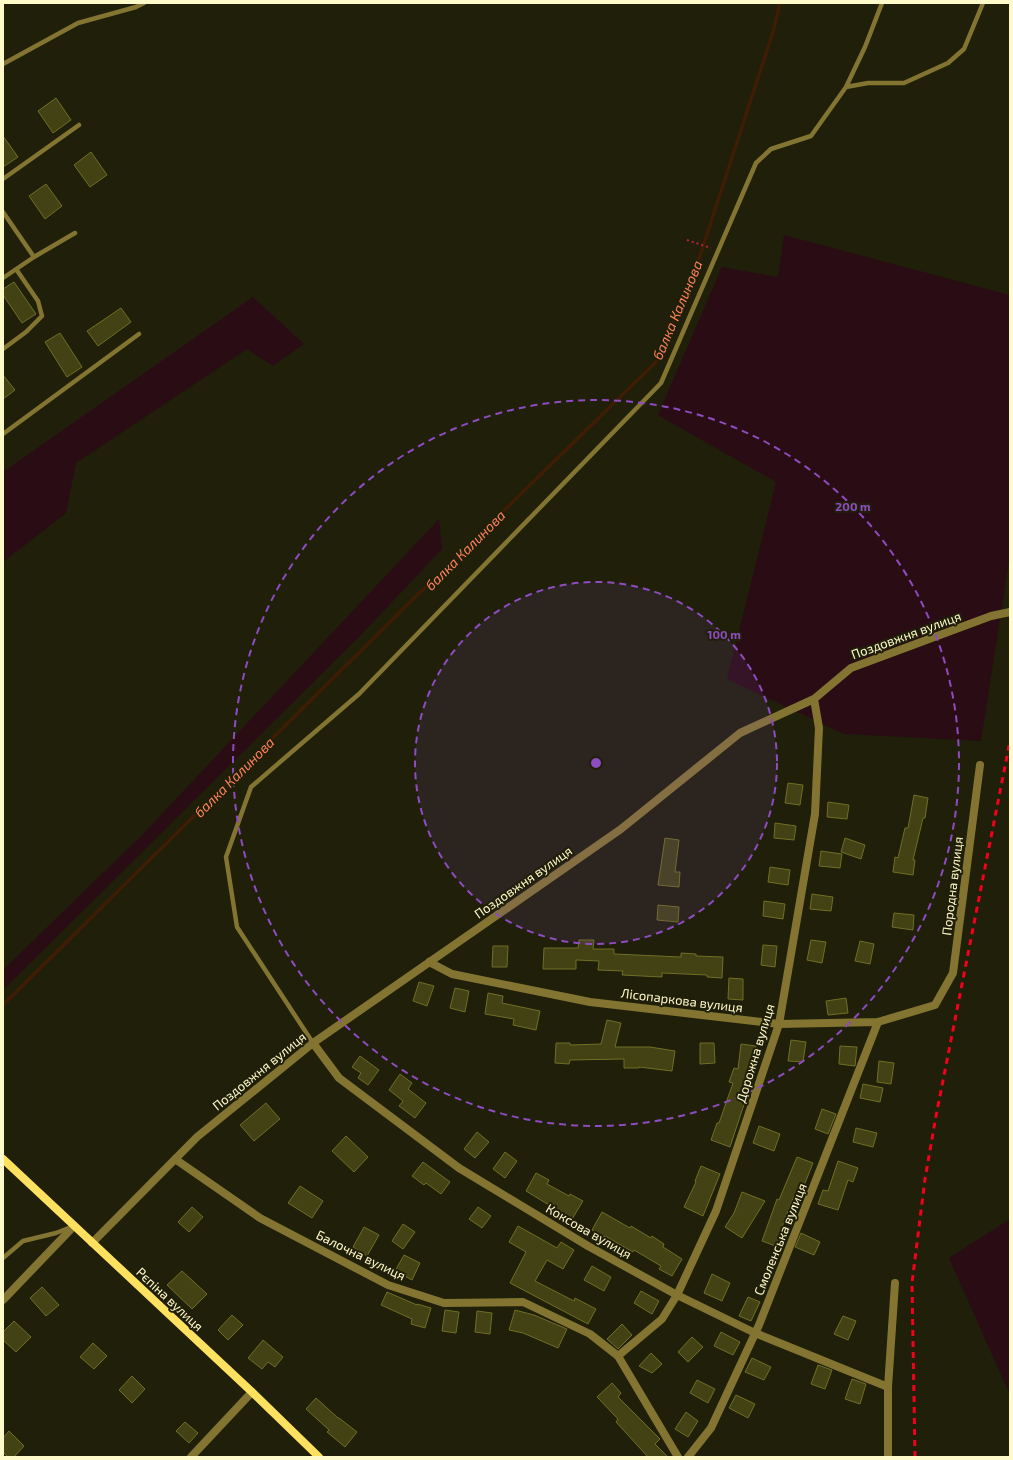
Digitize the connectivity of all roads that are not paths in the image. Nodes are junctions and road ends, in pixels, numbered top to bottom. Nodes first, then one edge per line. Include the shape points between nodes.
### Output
1 (144, 3) edge
2 (882, 3) edge
3 (983, 3) edge
4 (3, 64) edge
5 (846, 87) junction
6 (79, 125) dead end
7 (3, 179) edge
8 (3, 212) edge
9 (75, 233) dead end
10 (34, 257) junction
11 (16, 270) junction
12 (3, 278) edge
13 (139, 334) dead end
14 (3, 349) edge
15 (3, 434) edge
16 (1010, 612) edge
17 (814, 699) junction
18 (980, 766) dead end
19 (429, 962) junction
20 (935, 1005) joint
21 (878, 1022) junction
22 (780, 1024) junction
23 (313, 1043) junction
24 (3, 1159) edge
25 (174, 1159) junction
26 (74, 1226) junction
27 (92, 1243) junction
28 (3, 1258) edge
29 (895, 1283) dead end
30 (677, 1295) junction
31 (3, 1300) edge
32 (755, 1333) junction
33 (618, 1356) junction
34 (888, 1387) junction
35 (252, 1392) junction
36 (191, 1457) edge
37 (319, 1457) edge
38 (678, 1457) edge
39 (688, 1457) edge
40 (888, 1457) edge

1 - 4 lane via 78,23
2 - 5 lane
3 - 5 lane via 964,48 948,63 904,83 868,83
5 - 23 lane via 811,136 771,149 756,163 661,383 359,694 251,787 226,857 237,927
6 - 7 lane
8 - 10 lane
9 - 10 lane
10 - 11 lane
11 - 12 lane
11 - 14 lane via 38,301 42,316
13 - 15 lane
16 - 17 street, Поздовжня вулиця via 991,616 851,668
17 - 19 street, Поздовжня вулиця via 740,733 621,829
17 - 22 street, Дорожна вулиця via 819,728 815,814
18 - 20 street, Породна вулиця via 953,973
19 - 22 street, Лісопаркова вулиця via 452,974 590,1002
19 - 23 street, Поздовжня вулиця
20 - 21 street, Лісопаркова вулиця
21 - 22 street, Лісопаркова вулиця
21 - 32 street, Смоленська вулиця
22 - 30 street, Дорожна вулиця via 716,1211
23 - 25 street, Поздовжня вулиця via 197,1137
23 - 30 street, Коксова вулиця via 339,1078 459,1168 588,1246
24 - 26 street, Рєпіна вулиця
25 - 27 street, Поздовжня вулиця
25 - 33 street, Балочна вулиця via 260,1218 388,1285 444,1303 523,1302 590,1334
26 - 27 street, Рєпіна вулиця
26 - 28 lane via 23,1241
26 - 31 street
27 - 35 street, Рєпіна вулиця
29 - 34 street
30 - 32 street, Коксова вулиця
30 - 33 street, Дорожна вулиця via 662,1319
32 - 34 street, Коксова вулиця
32 - 39 street, Смоленська вулиця via 711,1428
33 - 38 street, Балочна вулиця
34 - 40 street
35 - 36 street
35 - 37 street, Рєпіна вулиця

